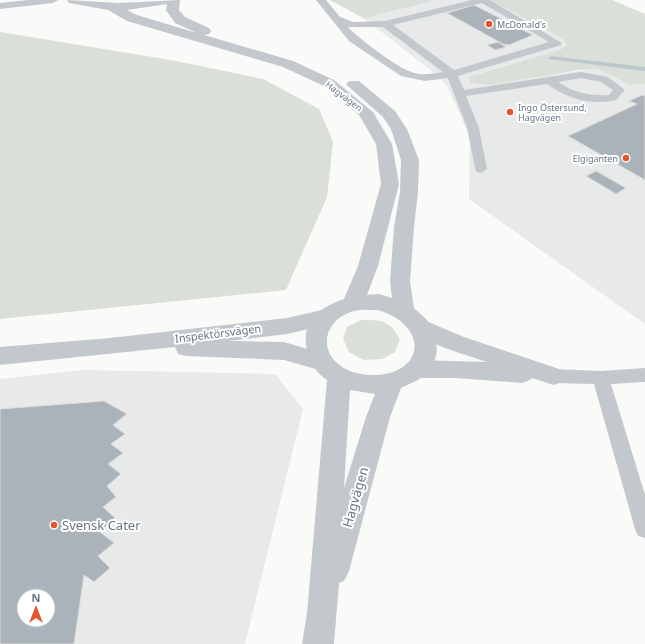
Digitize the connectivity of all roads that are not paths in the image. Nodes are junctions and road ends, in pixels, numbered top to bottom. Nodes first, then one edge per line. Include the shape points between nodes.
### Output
1 (53, 0) edge
2 (72, 0) edge
3 (166, 0) edge
4 (174, 0) edge
5 (321, 0) edge
6 (0, 6) edge
7 (110, 6) junction
8 (336, 19) junction
9 (385, 24) junction
10 (452, 74) junction
11 (550, 81) junction
12 (460, 94) junction
13 (481, 169) dead end
14 (353, 303) junction
15 (404, 311) junction
16 (326, 317) junction
17 (421, 326) junction
18 (110, 346) junction
19 (0, 356) edge
20 (331, 369) junction
21 (415, 369) junction
22 (645, 374) edge
23 (554, 376) junction
24 (601, 378) junction
25 (391, 382) junction
26 (645, 529) edge
27 (322, 613) junction
28 (318, 644) edge

1 - 6 lane
2 - 7 street
3 - 7 street via 140,5
4 - 15 street, Hagvägen via 172,10 180,20 201,30 309,61 346,77 390,114 399,129 410,160 400,281
5 - 8 lane
7 - 14 street, Hagvägen via 140,20 288,64 329,83 365,112 384,144 390,184 368,266
8 - 9 lane via 352,25
8 - 10 lane via 352,39 405,74 425,78
9 - 10 lane
9 - 10 lane via 483,0 557,43
10 - 12 lane
11 - 11 lane via 581,76 604,79 619,90 612,98 588,100 562,90
11 - 12 lane
12 - 13 lane via 473,128
14 - 15 street via 379,302
14 - 16 street via 337,309
15 - 17 street
16 - 18 street, Inspektörsvägen via 287,326
16 - 20 street via 317,329 315,342
17 - 21 street via 426,339 426,353
17 - 23 street via 456,343
18 - 19 street, Inspektörsvägen
18 - 20 street, Inspektörsvägen via 284,351
20 - 25 street via 360,383
20 - 27 street, Hagvägen
21 - 23 street via 455,369
21 - 25 street
22 - 24 lane
23 - 24 lane
24 - 26 lane
25 - 27 street, Hagvägen via 378,417
27 - 28 street, Hagvägen

